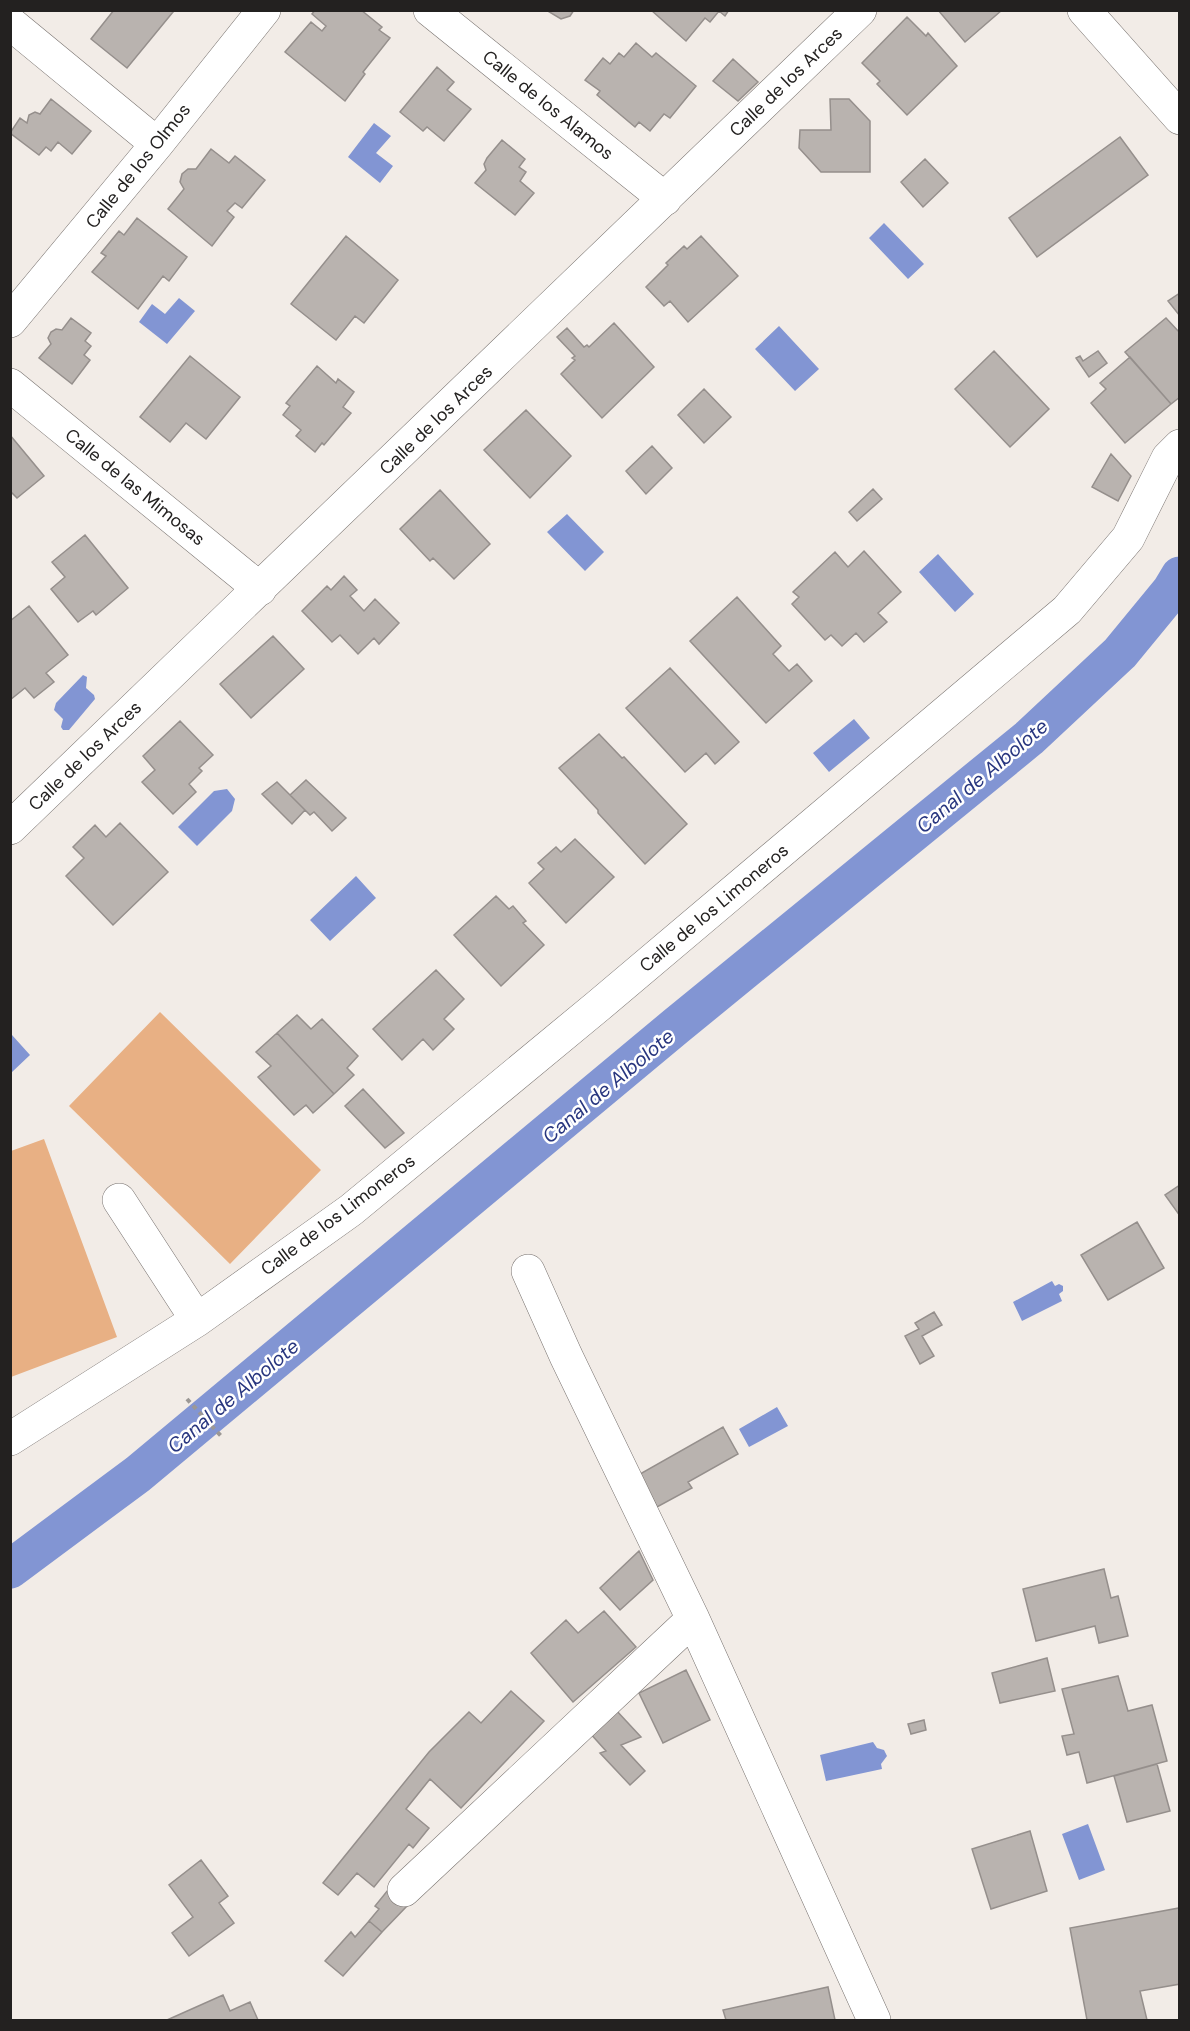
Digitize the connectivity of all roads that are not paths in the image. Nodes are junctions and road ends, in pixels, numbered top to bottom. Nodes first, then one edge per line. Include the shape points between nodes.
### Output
1 (264, 10) edge
2 (430, 10) edge
3 (860, 10) edge
4 (1084, 10) edge
5 (10, 23) edge
6 (1179, 118) edge
7 (157, 144) junction
8 (665, 200) junction
9 (10, 321) edge
10 (10, 385) edge
11 (1179, 446) edge
12 (260, 589) junction
13 (10, 828) edge
14 (119, 1200) dead end
15 (528, 1271) dead end
16 (197, 1320) junction
17 (10, 1439) edge
18 (693, 1619) junction
19 (404, 1890) dead end
20 (874, 2020) edge

1 - 7 street, Calle de los Olmos
2 - 8 street, Calle de los Alamos
3 - 8 street, Calle de los Arces
4 - 6 street
5 - 7 street
7 - 9 street, Calle de los Olmos
8 - 12 street, Calle de los Arces
10 - 12 street, Calle de las Mimosas
11 - 16 street, Calle de los Limoneros via 1168,458 1128,538 1067,610 351,1210
12 - 13 street, Calle de los Arces
14 - 16 street
15 - 18 street
16 - 17 street, Calle de los Limoneros
18 - 19 street
18 - 20 street

